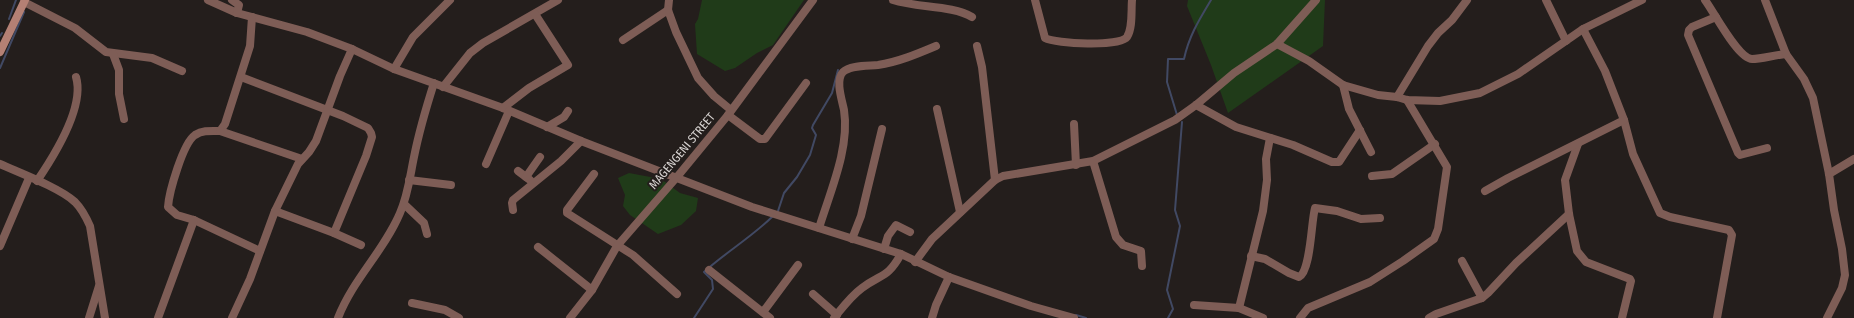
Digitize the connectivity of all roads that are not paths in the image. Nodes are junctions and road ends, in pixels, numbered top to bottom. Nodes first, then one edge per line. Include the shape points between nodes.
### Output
1 (208, 0) edge
2 (232, 0) edge
3 (450, 0) edge
4 (558, 0) edge
5 (669, 0) edge
6 (813, 0) edge
7 (893, 0) edge
8 (1035, 0) edge
9 (1132, 0) edge
10 (1316, 0) edge
11 (1467, 0) edge
12 (1546, 0) edge
13 (1642, 0) edge
14 (1706, 0) edge
15 (1766, 0) edge
16 (25, 1) edge
17 (668, 10) junction
18 (237, 13) junction
19 (535, 14) junction
20 (252, 17) junction
21 (972, 17) dead end
22 (1716, 17) junction
23 (1583, 29) junction
24 (623, 40) dead end
25 (1566, 41) junction
26 (1277, 44) junction
27 (936, 46) dead end
28 (977, 46) dead end
29 (352, 49) junction
30 (0, 52) edge
31 (113, 54) junction
32 (1786, 54) junction
33 (394, 69) junction
34 (182, 71) dead end
35 (76, 77) dead end
36 (241, 77) junction
37 (434, 83) junction
38 (806, 83) dead end
39 (1343, 85) junction
40 (444, 87) junction
41 (1397, 97) junction
42 (1407, 100) junction
43 (1196, 105) junction
44 (328, 109) junction
45 (937, 109) dead end
46 (506, 110) junction
47 (568, 111) dead end
48 (730, 113) junction
49 (124, 119) dead end
50 (1624, 120) junction
51 (1074, 124) dead end
52 (547, 127) junction
53 (882, 129) dead end
54 (1360, 130) junction
55 (220, 131) junction
56 (1270, 138) junction
57 (581, 141) junction
58 (1435, 144) junction
59 (1578, 144) junction
60 (1767, 148) dead end
61 (1371, 152) dead end
62 (540, 157) dead end
63 (1854, 158) edge
64 (302, 159) junction
65 (1093, 161) junction
66 (0, 164) edge
67 (486, 164) dead end
68 (1076, 165) junction
69 (518, 171) dead end
70 (594, 174) dead end
71 (1829, 174) junction
72 (1372, 176) dead end
73 (526, 177) junction
74 (677, 177) junction
75 (33, 180) junction
76 (409, 180) junction
77 (995, 180) junction
78 (534, 183) junction
79 (451, 185) dead end
80 (1485, 191) dead end
81 (404, 204) junction
82 (513, 210) dead end
83 (275, 212) junction
84 (960, 212) junction
85 (1569, 214) junction
86 (1380, 218) dead end
87 (194, 220) junction
88 (819, 228) junction
89 (910, 232) dead end
90 (334, 233) junction
91 (427, 234) dead end
92 (852, 239) junction
93 (361, 245) dead end
94 (0, 246) edge
95 (617, 246) junction
96 (538, 247) dead end
97 (884, 249) junction
98 (260, 251) junction
99 (901, 254) junction
100 (1251, 256) junction
101 (1462, 261) dead end
102 (915, 262) junction
103 (798, 266) dead end
104 (1142, 266) dead end
105 (709, 270) dead end
106 (949, 277) junction
107 (99, 286) junction
108 (592, 290) junction
109 (677, 294) dead end
110 (813, 294) dead end
111 (1482, 298) junction
112 (412, 303) dead end
113 (1194, 305) dead end
114 (1239, 308) junction
115 (763, 312) junction
116 (835, 317) edge
117 (89, 318) edge
118 (105, 318) edge
119 (158, 318) edge
120 (232, 318) edge
121 (338, 318) edge
122 (459, 318) edge
123 (570, 318) edge
124 (770, 318) edge
125 (932, 318) edge
126 (1074, 318) edge
127 (1263, 318) edge
128 (1300, 318) edge
129 (1429, 318) edge
130 (1622, 318) edge
131 (1717, 318) edge
132 (1827, 318) edge

1 - 18 street
2 - 18 street via 239,5
3 - 33 street via 413,37
4 - 19 street
5 - 17 street
6 - 48 street, MAGENGENI STREET
7 - 21 street via 903,4 957,11
8 - 9 street via 1045,38 1091,43 1122,42 1127,37 1130,30
10 - 26 street
11 - 41 street via 1428,46
12 - 25 street
13 - 23 street
14 - 22 street
15 - 32 street
16 - 30 main road
16 - 31 street via 75,28 106,52
17 - 24 street
17 - 48 street via 698,78
18 - 20 street
19 - 40 street via 470,53
19 - 46 street via 568,65 528,88
20 - 29 street via 307,32
20 - 36 street via 250,46
22 - 32 street via 1746,57 1753,59
22 - 60 street via 1692,27 1688,35 1738,153
23 - 25 street
23 - 50 street via 1605,71
25 - 42 street via 1518,74 1480,93 1440,101
26 - 39 street via 1309,60
26 - 43 street via 1234,72
27 - 88 street via 880,65 851,68 840,76 845,136 842,154
28 - 77 street via 982,67
29 - 33 street
29 - 44 street
31 - 34 street via 125,53 152,58
31 - 49 street via 119,70 119,94
32 - 71 street via 1813,98
33 - 37 street
35 - 75 street via 79,93 65,135
36 - 44 street
36 - 55 street via 228,117
37 - 40 street
37 - 76 street via 420,126
38 - 48 street via 765,139 760,139
39 - 41 street via 1378,95
39 - 54 street via 1349,109
40 - 46 street
41 - 42 street
42 - 58 street
43 - 56 street via 1236,127
43 - 65 street via 1175,120
44 - 64 street via 316,141
44 - 90 street via 368,128 372,137 355,186
45 - 84 street
46 - 52 street
46 - 67 street
47 - 52 street via 564,117
48 - 74 street, MAGENGENI STREET
50 - 59 street
50 - 131 street via 1633,154 1660,213 1728,230 1732,235
51 - 68 street
52 - 57 street
53 - 92 street via 861,216
54 - 56 street via 1339,162 1328,161
54 - 61 street
55 - 64 street
55 - 87 street via 203,132 190,139 179,165 168,207 177,215
56 - 100 street via 1263,211
57 - 74 street
57 - 78 street
58 - 72 street via 1392,174
58 - 128 street via 1447,164 1448,171 1434,239 1370,282 1308,308
59 - 80 street
59 - 85 street via 1565,180
62 - 73 street
63 - 71 street
64 - 83 street
65 - 68 street
65 - 104 street via 1116,237 1123,245 1141,251
66 - 75 street
68 - 77 street via 1003,176
69 - 73 street
70 - 95 street via 567,213
71 - 132 street via 1845,275 1842,288
73 - 78 street
74 - 88 street via 752,207
74 - 95 street, MAGENGENI STREET
75 - 94 street
75 - 107 street via 59,191 84,212 90,226
76 - 79 street
76 - 81 street
77 - 84 street
78 - 82 street via 514,200
81 - 91 street via 424,223
81 - 121 street via 390,234 354,286
83 - 90 street
83 - 98 street
84 - 102 street via 932,239
85 - 111 street
85 - 130 street via 1581,259 1627,277 1631,281
86 - 100 street via 1361,219 1337,211 1315,208 1310,251 1304,274 1300,277 1269,261
87 - 98 street
87 - 119 street
88 - 92 street
89 - 97 street via 896,225 888,236
90 - 93 street
92 - 97 street
95 - 108 street, MAGENGENI STREET
95 - 109 street via 633,255
96 - 108 street
97 - 99 street
98 - 120 street
99 - 102 street
99 - 116 street via 889,272 863,287
100 - 114 street
101 - 111 street
102 - 106 street
103 - 115 street
105 - 115 street
106 - 125 street
106 - 126 street
107 - 117 street
107 - 118 street
108 - 123 street, MAGENGENI STREET
110 - 116 street
111 - 129 street
112 - 122 street via 445,310
113 - 114 street
114 - 127 street
115 - 124 street

